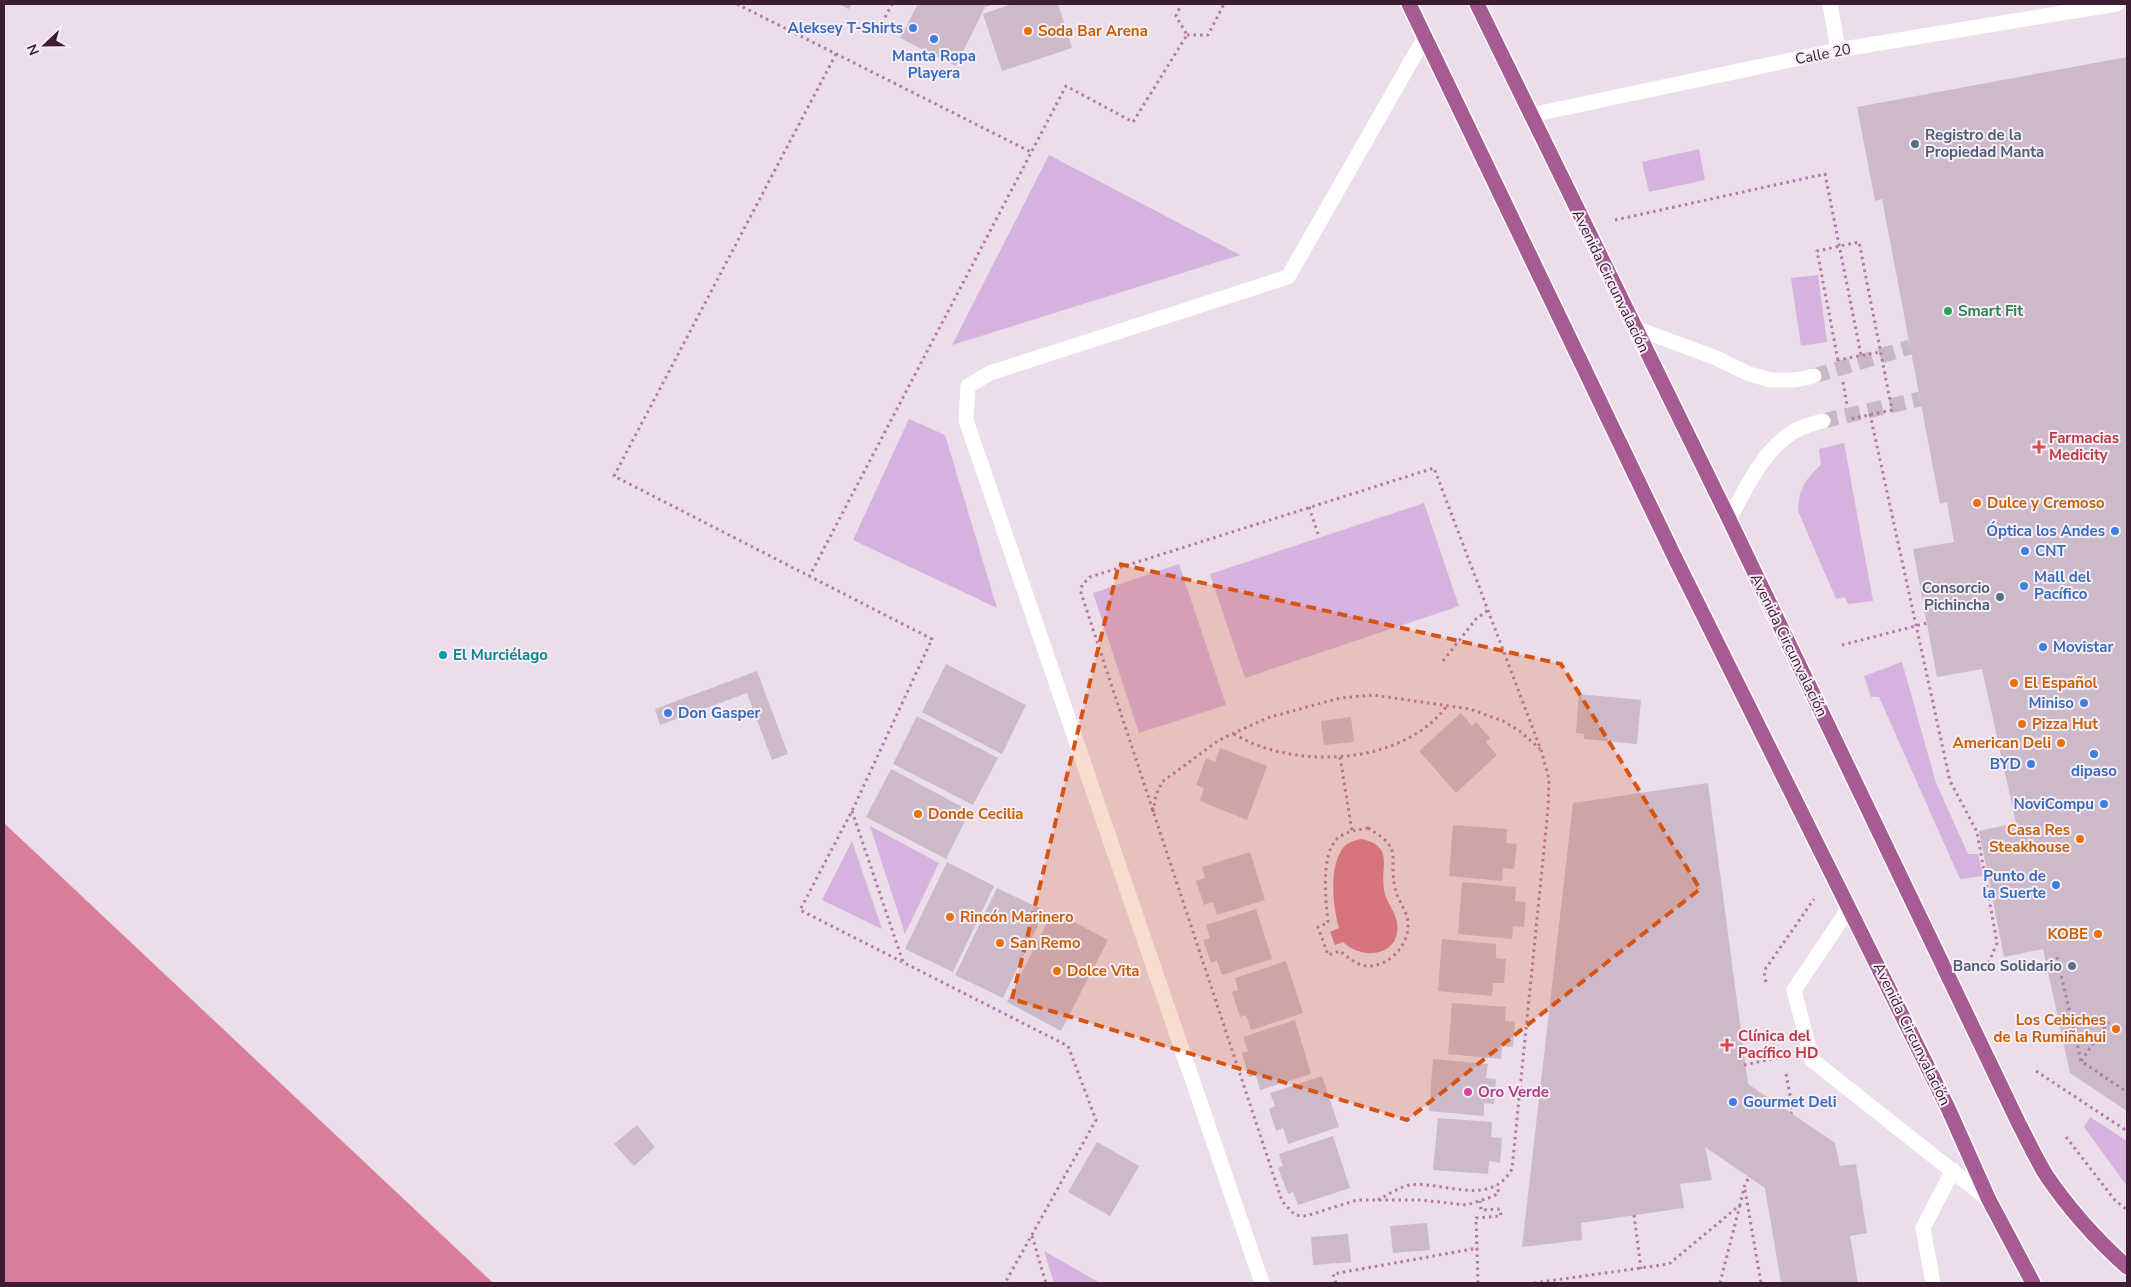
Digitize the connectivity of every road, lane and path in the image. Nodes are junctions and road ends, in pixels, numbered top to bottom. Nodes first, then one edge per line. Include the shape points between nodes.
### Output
1 (737, 4) edge
2 (892, 4) edge
3 (1181, 4) edge
4 (1224, 4) edge
5 (1409, 4) edge
6 (1476, 4) edge
7 (1830, 4) edge
8 (2117, 4) edge
9 (2060, 9) edge
10 (882, 23) dead end
11 (1187, 35) junction
12 (1425, 37) junction
13 (1838, 50) junction
14 (836, 54) junction
15 (1531, 114) junction
16 (1031, 152) junction
17 (1610, 221) dead end
18 (1840, 246) junction
19 (1635, 328) junction
20 (1880, 352) junction
21 (1861, 355) junction
22 (1838, 360) junction
23 (1840, 368) dead end
24 (1814, 376) tunnel mouth
25 (1842, 376) dead end
26 (1870, 414) junction
27 (1822, 421) tunnel mouth
28 (1309, 507) junction
29 (1728, 519) junction
30 (1319, 537) dead end
31 (809, 577) junction
32 (1488, 610) junction
33 (1927, 623) dead end
34 (1916, 627) junction
35 (1842, 645) dead end
36 (1443, 661) dead end
37 (1446, 707) junction
38 (1233, 734) junction
39 (1541, 750) junction
40 (1340, 757) junction
41 (852, 811) junction
42 (1153, 813) junction
43 (1352, 830) junction
44 (1850, 908) junction
45 (2057, 957) dead end
46 (1989, 962) dead end
47 (903, 963) junction
48 (2110, 1020) dead end
49 (1782, 1056) dead end
50 (2081, 1061) junction
51 (1744, 1065) dead end
52 (2036, 1071) dead end
53 (2127, 1092) edge
54 (2127, 1131) edge
55 (2066, 1137) dead end
56 (1953, 1170) junction
57 (1748, 1177) dead end
58 (1494, 1186) junction
59 (1744, 1187) junction
60 (1378, 1200) junction
61 (1989, 1200) junction
62 (1480, 1201) junction
63 (1740, 1205) junction
64 (2127, 1210) edge
65 (1634, 1215) dead end
66 (1031, 1235) junction
67 (1478, 1248) junction
68 (2127, 1267) edge
69 (1642, 1269) junction
70 (1005, 1283) edge
71 (1046, 1283) edge
72 (1262, 1283) edge
73 (1336, 1283) edge
74 (1478, 1283) edge
75 (1534, 1283) edge
76 (1720, 1283) edge
77 (1761, 1283) edge
78 (1933, 1283) edge
79 (2033, 1283) edge

1 - 14 path
2 - 10 path
3 - 11 path via 1176,16
4 - 11 path via 1208,35
5 - 12 main road, Avenida Circunvalación
6 - 15 main road, Avenida Circunvalación
7 - 13 street
8 - 9 street, Calle 20
9 - 13 street, Calle 20
11 - 16 path via 1133,122 1066,86
12 - 44 main road, Avenida Circunvalación via 1676,560
12 - 72 street via 1288,277 990,373 968,386 966,420
13 - 15 street, Calle 20
14 - 16 path
14 - 31 path via 614,476
15 - 19 main road, Avenida Circunvalación
16 - 31 path
17 - 18 path via 1825,174
18 - 20 path via 1859,242
18 - 21 path
18 - 22 path via 1817,251
19 - 24 street via 1771,380
19 - 29 main road, Avenida Circunvalación
20 - 21 path
20 - 26 path via 1892,410
21 - 22 path
22 - 23 path
25 - 26 path via 1850,419
26 - 34 path
27 - 29 street via 1790,433 1775,446
28 - 30 path
28 - 32 path via 1434,468
28 - 42 path via 1090,577 1082,585 1081,593
29 - 68 main road, Avenida Circunvalación via 2036,1157 2070,1209
31 - 41 path via 932,639
32 - 36 path via 1476,619
32 - 39 path
33 - 34 path
34 - 35 path
34 - 46 path via 1950,781 1977,832 1997,943
37 - 38 path via 1373,695 1340,698 1266,718
37 - 39 path via 1470,709 1503,721
37 - 40 path via 1436,720 1418,733 1373,751
38 - 40 path via 1276,752 1319,758
38 - 42 path via 1219,740 1162,782
39 - 58 path via 1549,779 1548,810 1512,1169
40 - 43 path
41 - 47 path
41 - 47 path via 800,910
42 - 60 path via 1282,1201 1295,1215 1306,1216 1357,1200
43 - 43 path via 1336,839 1328,855 1325,893 1328,923 1318,927 1328,955 1340,951 1366,966 1382,964 1394,956 1407,932 1407,917 1393,879 1393,853 1386,839 1368,828
44 - 56 street via 1794,990 1812,1060
44 - 61 main road, Avenida Circunvalación via 1948,1108
45 - 50 path
47 - 66 path via 1068,1046 1096,1120
48 - 50 path
49 - 51 path
50 - 53 path
52 - 54 path
55 - 64 path via 2114,1199
56 - 61 street
56 - 78 street via 1923,1228
57 - 59 path
58 - 60 path via 1474,1192 1443,1186 1410,1185
58 - 62 path via 1499,1192
59 - 63 path
59 - 77 path
60 - 62 path via 1467,1205
61 - 79 main road, Avenida Circunvalación
62 - 67 path via 1481,1210 1500,1209 1501,1216 1476,1218
63 - 69 path via 1669,1264
63 - 76 path
65 - 69 path
66 - 70 path
66 - 71 path
67 - 73 path via 1333,1274
67 - 74 path
69 - 75 path

